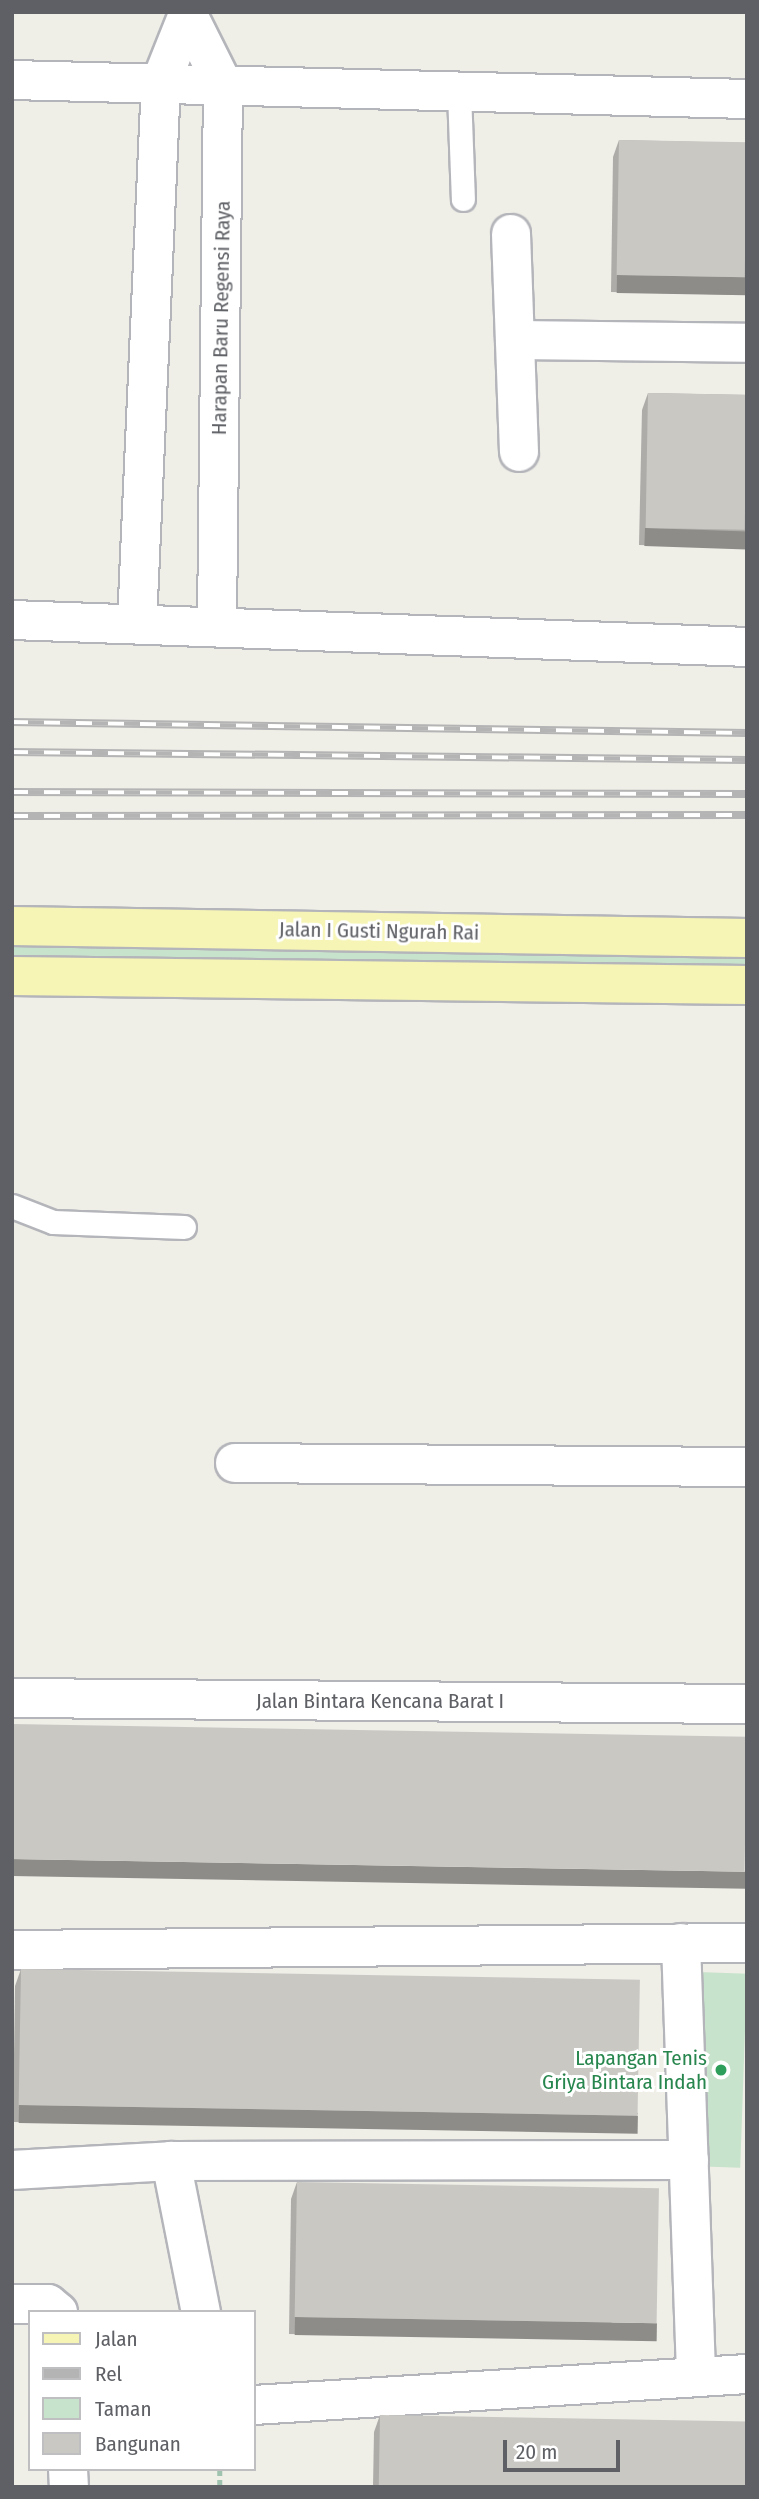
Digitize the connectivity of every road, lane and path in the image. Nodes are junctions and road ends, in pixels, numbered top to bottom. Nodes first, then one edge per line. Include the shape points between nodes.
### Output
1 (189, 15) edge
2 (12, 80) edge
3 (161, 82) junction
4 (223, 85) junction
5 (459, 92) junction
6 (747, 99) edge
7 (463, 199) dead end
8 (512, 234) dead end
9 (516, 340) junction
10 (747, 343) edge
11 (519, 452) dead end
12 (12, 620) edge
13 (137, 623) junction
14 (217, 626) junction
15 (747, 647) edge
16 (12, 926) edge
17 (747, 938) edge
18 (747, 947) edge
19 (12, 976) edge
20 (746, 985) edge
21 (12, 1206) edge
22 (184, 1227) dead end
23 (235, 1462) dead end
24 (747, 1466) edge
25 (12, 1698) edge
26 (747, 1704) edge
27 (681, 1943) junction
28 (747, 1943) edge
29 (12, 1950) edge
30 (689, 2160) junction
31 (171, 2161) junction
32 (12, 2170) edge
33 (12, 2304) edge
34 (57, 2309) edge
35 (201, 2310) edge
36 (696, 2374) junction
37 (747, 2374) edge
38 (256, 2405) edge

1 - 3 street, Harapan Baru Regensi Raya
1 - 4 street, Harapan Baru Regensi Raya
2 - 3 street
3 - 4 street
3 - 13 street, Harapan Baru Regensi Raya
4 - 5 street
4 - 14 street, Harapan Baru Regensi Raya
5 - 6 street
5 - 7 lane
8 - 9 street
9 - 10 street
9 - 11 street
12 - 13 street
13 - 14 street
14 - 15 street
16 - 17 main road, Jalan I Gusti Ngurah Rai
18 - 20 main road
19 - 20 main road
21 - 22 lane via 53,1222
23 - 24 street
25 - 26 street, Jalan Bintara Kencana Barat I
27 - 28 street
27 - 29 street
27 - 30 street
30 - 31 street
30 - 36 street
31 - 32 street
31 - 35 street
33 - 34 street
36 - 37 street
36 - 38 street

